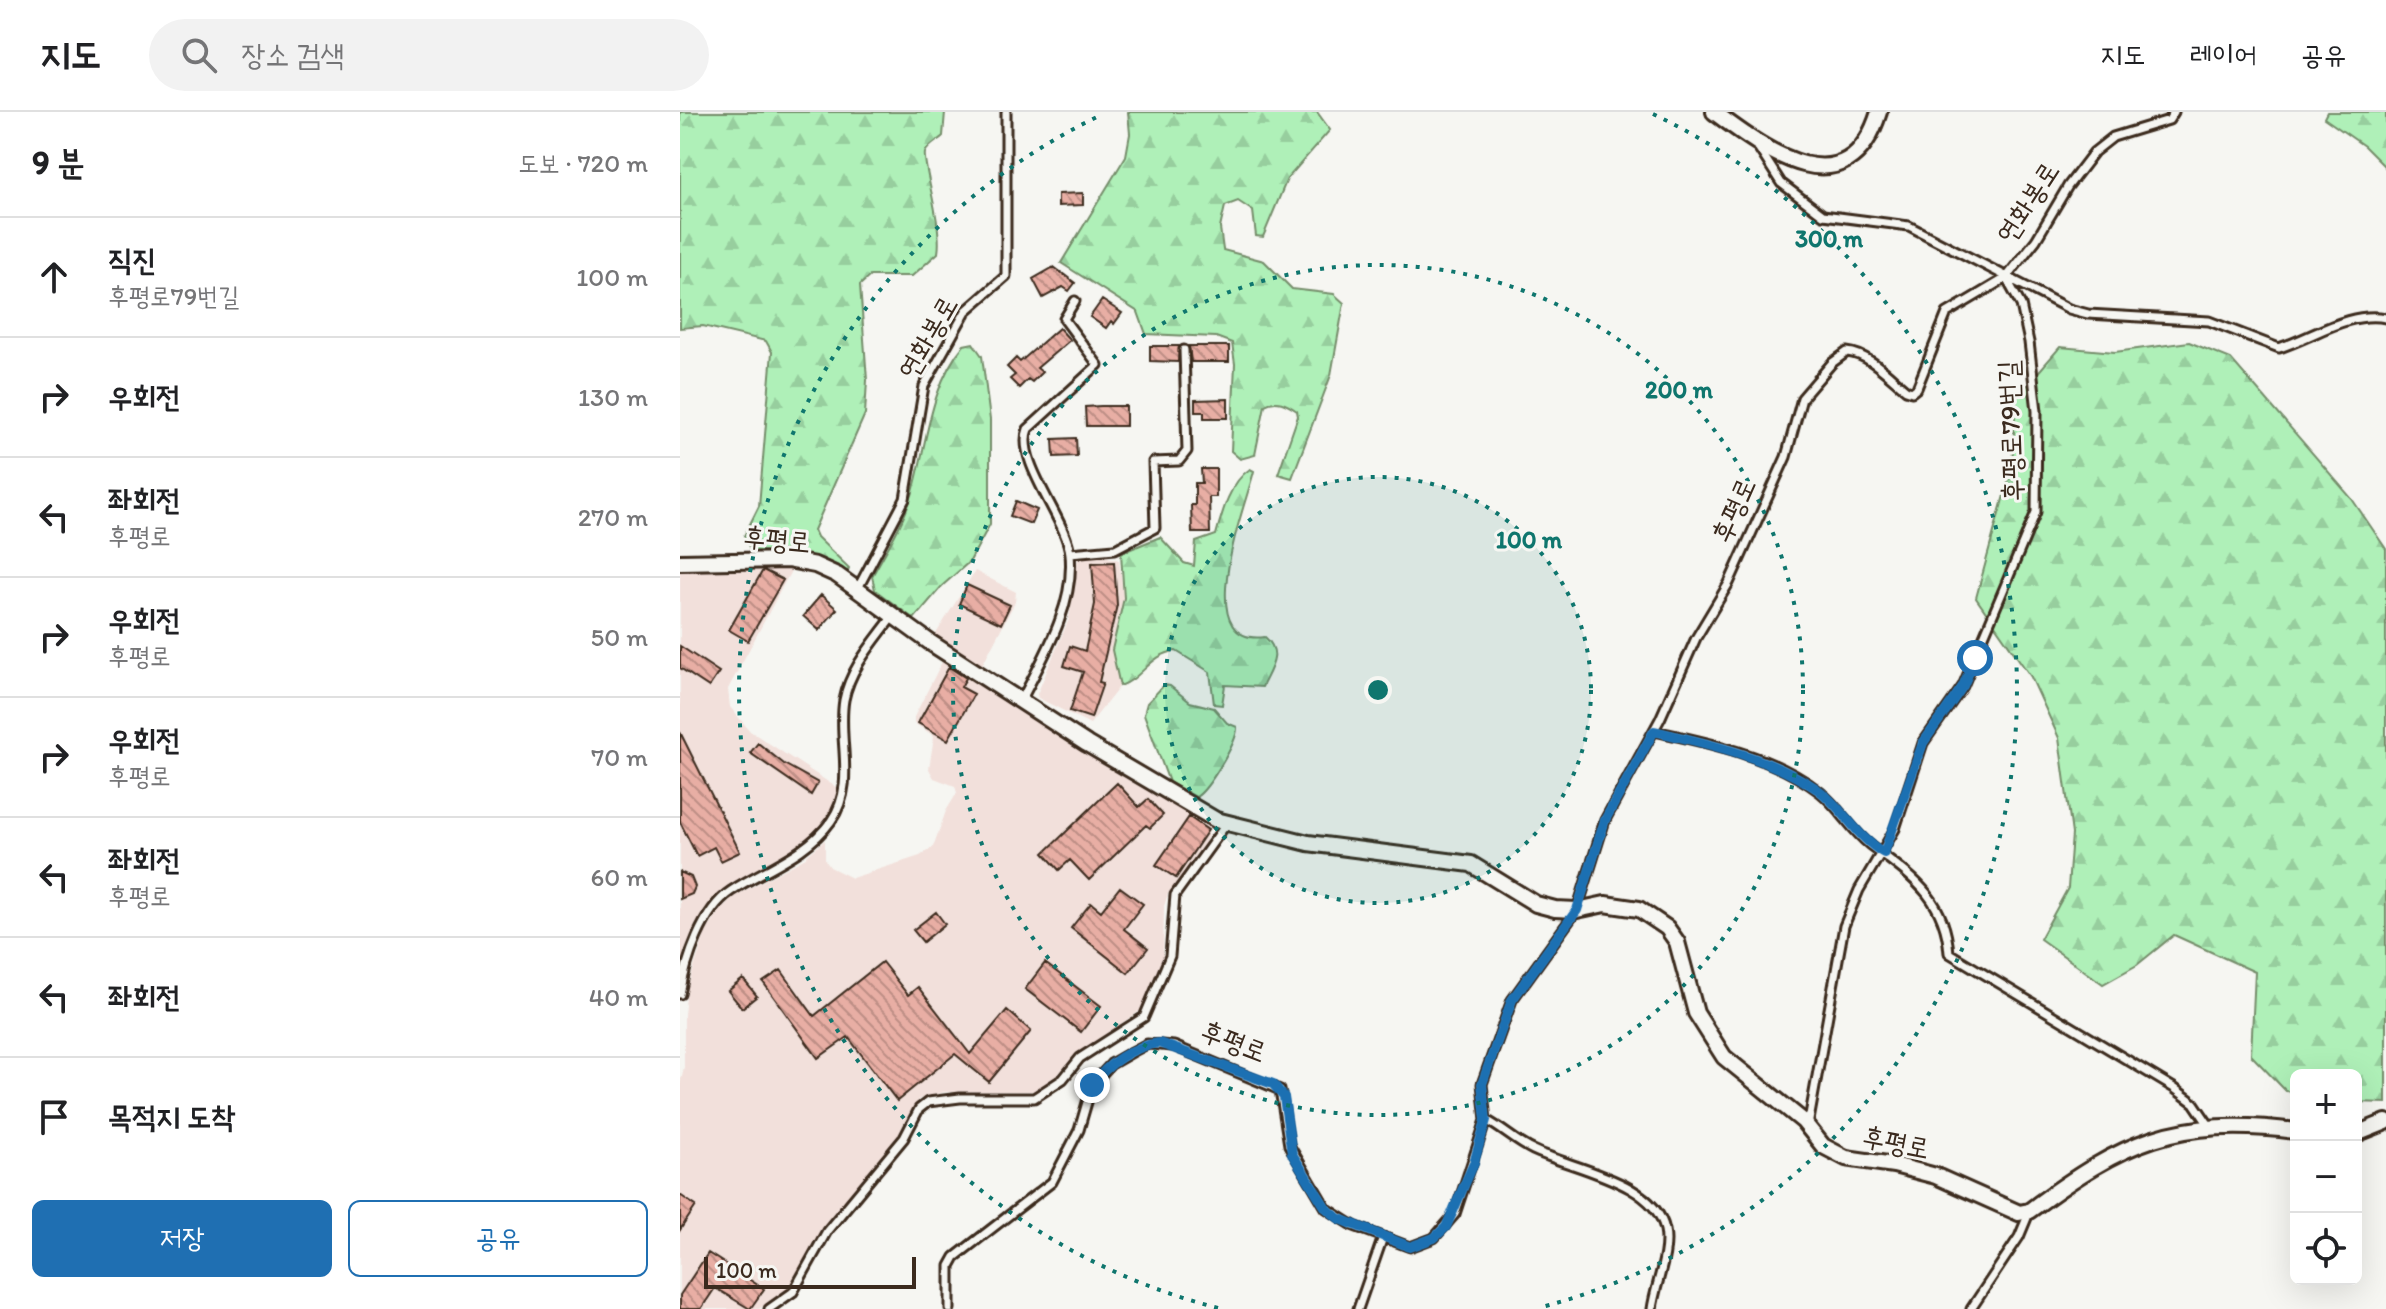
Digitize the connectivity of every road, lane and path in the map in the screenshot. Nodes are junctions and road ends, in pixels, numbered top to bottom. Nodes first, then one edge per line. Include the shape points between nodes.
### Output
1 (1006, 112) edge
2 (1714, 112) edge
3 (1879, 112) edge
4 (2174, 112) edge
5 (1755, 141) junction
6 (2006, 278) junction
7 (1075, 301) dead end
8 (2386, 318) edge
9 (1184, 350) dead end
10 (1070, 553) junction
11 (680, 562) edge
12 (858, 588) junction
13 (893, 615) junction
14 (1022, 699) junction
15 (1654, 731) junction
16 (1227, 823) junction
17 (1884, 853) junction
18 (1577, 910) junction
19 (680, 994) edge
20 (1486, 1120) junction
21 (2386, 1122) edge
22 (1808, 1127) junction
23 (2211, 1128) junction
24 (2290, 1131) edge
25 (2362, 1132) edge
26 (2029, 1211) junction
27 (1383, 1237) junction
28 (769, 1309) edge
29 (950, 1309) edge
30 (1358, 1309) edge
31 (1652, 1309) edge
32 (1971, 1309) edge

1 - 12 lane, 연화봉로 via 1006,276 966,311 924,386 905,499
2 - 5 street
3 - 5 street via 1864,142 1828,166 1799,165
4 - 6 lane, 연화봉로 via 2169,120 2113,137 2094,152
5 - 6 lane via 1781,183 1823,215 1909,226
6 - 8 lane via 2088,314 2209,321 2270,346 2287,345 2334,325
6 - 15 lane, 후평로 via 1947,313 1912,392 1858,353 1847,352 1811,385 1802,398 1786,457 1729,583 1696,638
6 - 17 lane, 후평로79번길 via 2021,305 2029,342 2037,411 2036,512 1963,686 1923,743
7 - 10 lane via 1064,319 1098,365 1024,438
9 - 10 lane via 1187,451 1179,461 1153,462 1155,528 1115,549
10 - 14 lane via 1068,586 1056,627
11 - 12 street, 후평로 via 788,560 815,565
12 - 13 street, 후평로
13 - 14 street, 후평로
13 - 19 lane via 848,686 845,776 831,821 795,854 729,892 715,906 704,922
14 - 16 street, 후평로 via 1140,778
15 - 17 lane via 1750,756 1793,776 1818,790
15 - 18 lane, 후평로 via 1605,820
16 - 18 street, 후평로 via 1308,843 1451,859 1494,876 1536,904
16 - 28 lane via 1175,895 1170,956 1144,1017 1080,1058 1063,1079 1034,1098 960,1098 928,1102 919,1109 904,1138 827,1231 793,1292
17 - 22 lane, 후평로79번길 via 1859,890 1844,926
17 - 23 lane via 1934,902 1945,919 1949,953 2174,1088 2194,1103
18 - 20 lane, 후평로 via 1512,1000 1482,1084
18 - 22 street, 후평로 via 1625,906 1667,928 1677,942 1696,1013 1708,1036 1724,1057
20 - 27 lane, 후평로 via 1463,1196 1446,1227 1410,1247
20 - 31 lane via 1524,1146 1645,1196 1666,1236
21 - 25 street
22 - 26 street, 후평로 via 1823,1146 1846,1158 1925,1173 2006,1209
23 - 24 street
23 - 26 street via 2173,1131 2136,1145 2089,1167
26 - 32 lane via 2019,1237
27 - 29 lane, 후평로 via 1326,1208 1289,1145 1280,1090 1174,1046 1147,1044 1100,1074 1092,1085 1071,1150 1052,1182 955,1257 950,1266
27 - 30 lane

